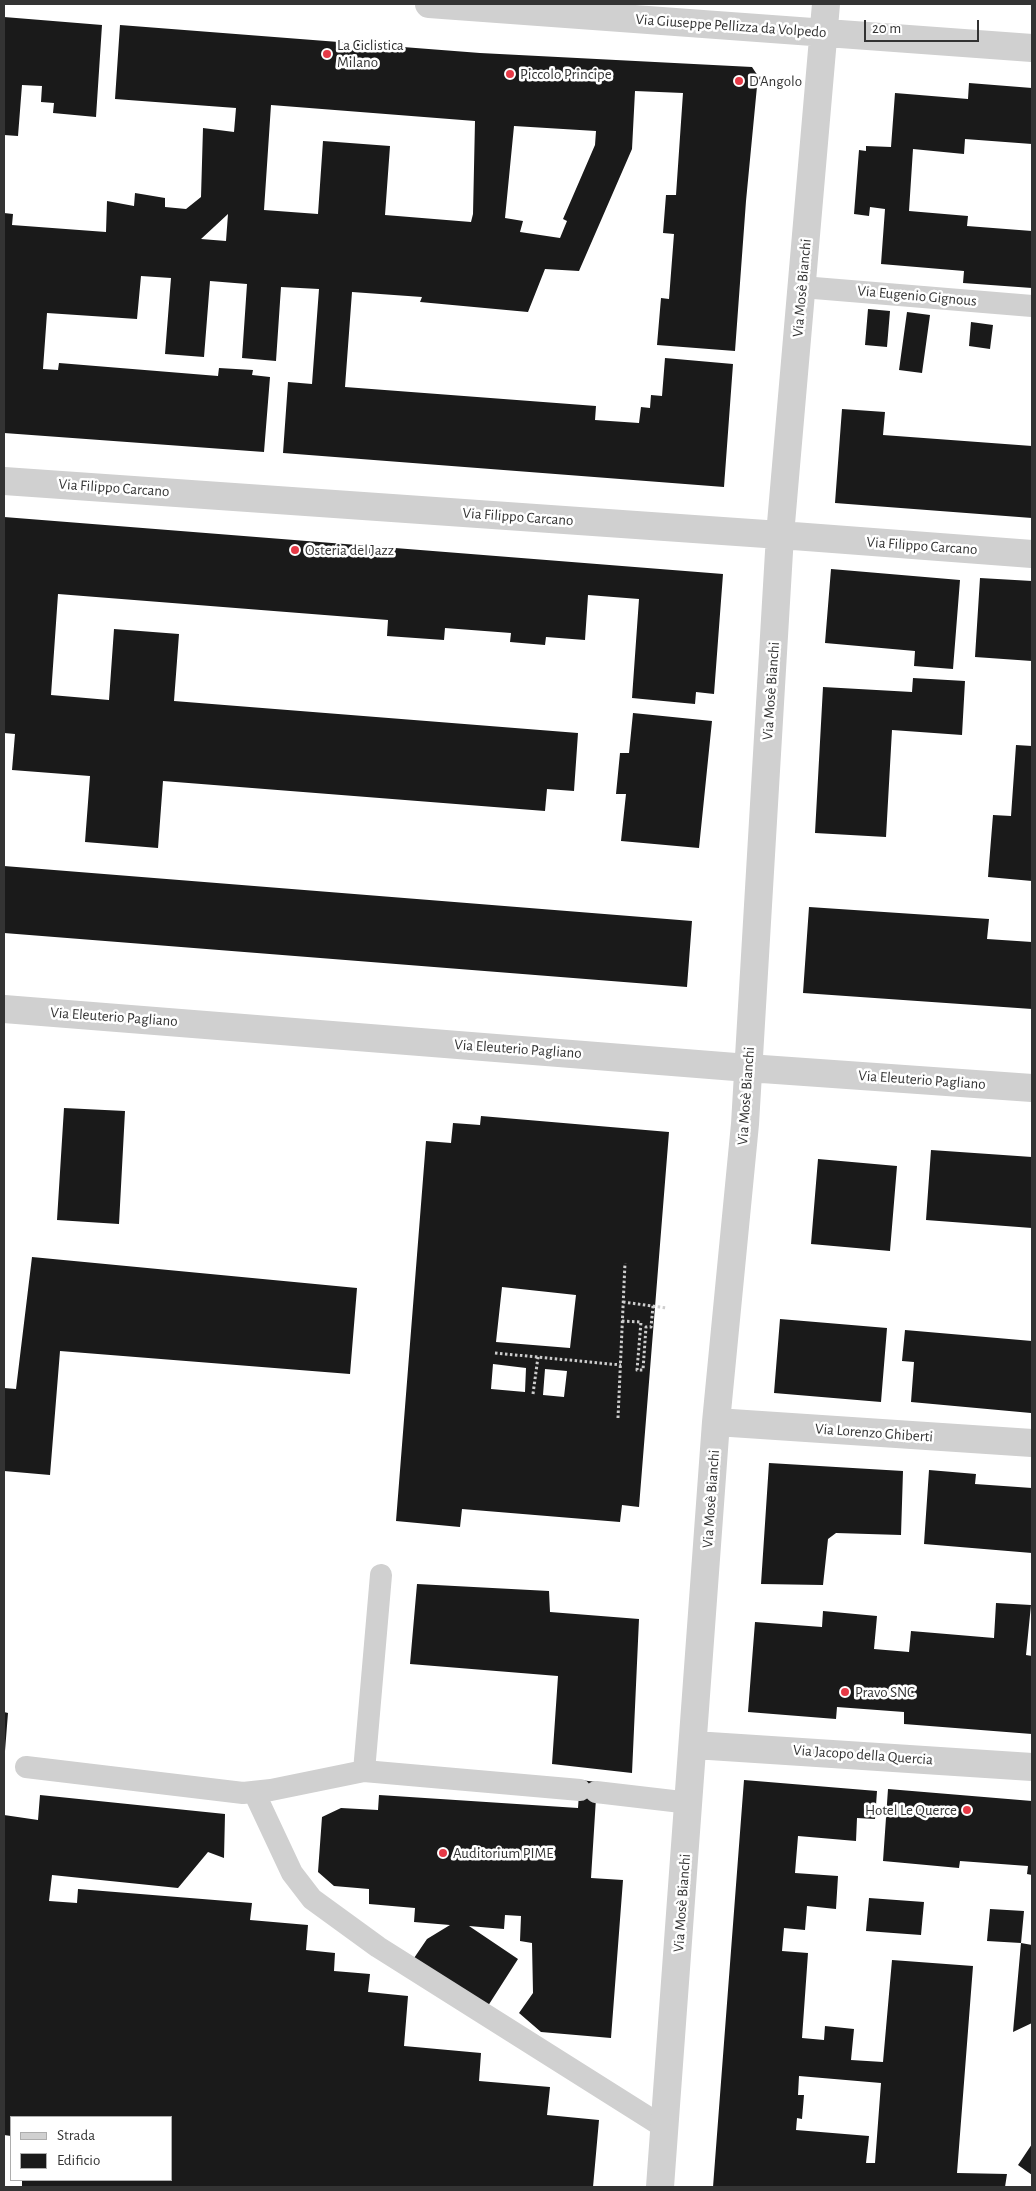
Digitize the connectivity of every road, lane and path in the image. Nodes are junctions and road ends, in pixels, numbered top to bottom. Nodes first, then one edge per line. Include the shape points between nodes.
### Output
1 (429, 4) edge
2 (826, 4) edge
3 (823, 33) junction
4 (1032, 48) edge
5 (802, 287) junction
6 (1032, 306) edge
7 (4, 481) edge
8 (780, 534) junction
9 (1032, 554) edge
10 (4, 1009) edge
11 (748, 1068) junction
12 (1032, 1088) edge
13 (625, 1263) dead end
14 (623, 1302) junction
15 (653, 1306) junction
16 (667, 1308) dead end
17 (622, 1321) junction
18 (494, 1353) dead end
19 (538, 1357) junction
20 (620, 1365) junction
21 (533, 1394) dead end
22 (618, 1418) dead end
23 (716, 1422) junction
24 (1032, 1444) edge
25 (381, 1575) dead end
26 (694, 1745) junction
27 (26, 1767) dead end
28 (1032, 1767) edge
29 (364, 1771) junction
30 (254, 1792) junction
31 (690, 1803) junction
32 (665, 2128) junction
33 (660, 2187) edge

1 - 3 street, Via Giuseppe Pellizza da Volpedo
2 - 3 street, Via Mosè Bianchi
3 - 4 street, Via Giuseppe Pellizza da Volpedo
3 - 5 street, Via Mosè Bianchi
5 - 6 lane, Via Eugenio Gignous
5 - 8 street, Via Mosè Bianchi
7 - 8 street, Via Filippo Carcano
8 - 9 street, Via Filippo Carcano
8 - 11 street, Via Mosè Bianchi
10 - 11 street, Via Eleuterio Pagliano
11 - 12 street, Via Eleuterio Pagliano
11 - 23 street, Via Mosè Bianchi
13 - 14 path
14 - 15 path
14 - 17 path
15 - 16 path
15 - 17 path via 651,1327 646,1327 643,1370 637,1370 641,1322
17 - 20 path
18 - 19 path
19 - 20 path
19 - 21 path
20 - 22 path
23 - 24 street, Via Lorenzo Ghiberti
23 - 26 street, Via Mosè Bianchi
25 - 29 lane
26 - 28 street, Via Jacopo della Quercia
26 - 31 street, Via Mosè Bianchi
27 - 30 lane
29 - 30 lane
29 - 31 lane
30 - 32 lane via 292,1873 312,1899 378,1947
31 - 32 street, Via Mosè Bianchi
32 - 33 street, Via Mosè Bianchi

